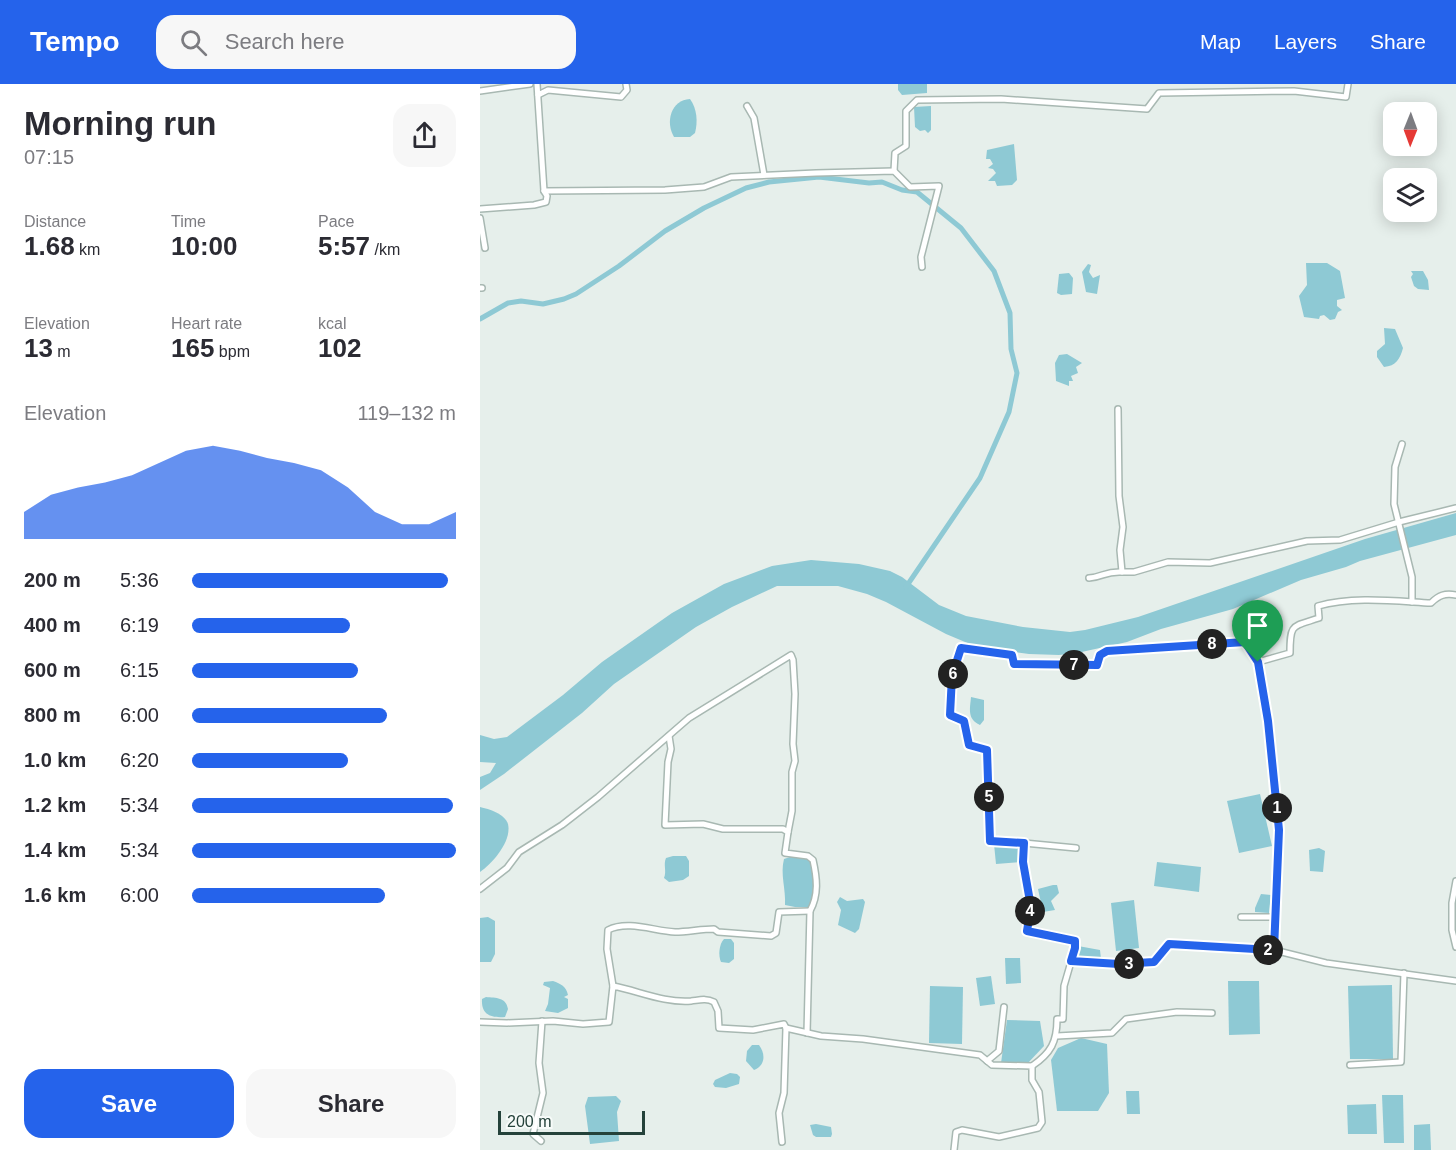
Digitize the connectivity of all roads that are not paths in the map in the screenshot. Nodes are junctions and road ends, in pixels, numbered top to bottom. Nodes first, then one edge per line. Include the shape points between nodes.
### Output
1 (530, 84) edge
2 (537, 84) edge
3 (626, 84) edge
4 (1348, 84) edge
5 (480, 91) edge
6 (538, 95) junction
7 (747, 105) dead end
8 (894, 171) junction
9 (764, 176) junction
10 (544, 191) junction
11 (480, 209) edge
12 (480, 218) edge
13 (485, 248) dead end
14 (922, 267) dead end
15 (1118, 409) dead end
16 (1402, 444) dead end
17 (1456, 508) edge
18 (1399, 523) junction
19 (1122, 572) junction
20 (1089, 578) dead end
21 (1456, 595) edge
22 (1412, 602) junction
23 (1258, 662) junction
24 (669, 736) junction
25 (788, 832) junction
26 (1024, 843) junction
27 (1076, 848) dead end
28 (1456, 880) edge
29 (480, 889) edge
30 (810, 911) junction
31 (1241, 917) dead end
32 (1275, 917) junction
33 (1456, 947) edge
34 (1274, 950) junction
35 (1071, 961) junction
36 (1404, 973) junction
37 (1456, 981) edge
38 (613, 986) junction
39 (1004, 1007) dead end
40 (1212, 1013) dead end
41 (480, 1022) edge
42 (542, 1022) junction
43 (786, 1028) junction
44 (807, 1033) junction
45 (1057, 1036) junction
46 (987, 1061) junction
47 (1350, 1065) dead end
48 (1032, 1066) junction
49 (541, 1141) dead end
50 (782, 1142) dead end
51 (954, 1150) edge

1 - 5 street
2 - 6 street
3 - 6 street via 627,90 621,97 548,90
4 - 8 street via 1346,97 1294,91 1159,93 1147,109 1001,99 917,100 906,111 906,147 895,153
6 - 10 street
7 - 9 street via 754,118
8 - 9 street
8 - 14 street via 910,187 939,186 921,257
9 - 10 street via 731,177 704,187 664,190
10 - 11 street via 546,202
12 - 13 street
15 - 19 street
16 - 18 street via 1394,486
17 - 18 street
18 - 19 street via 1340,540 1307,541 1210,563 1168,562
18 - 22 street via 1412,577
19 - 20 street via 1105,572
21 - 22 street via 1446,593 1431,603
22 - 23 street via 1331,602 1318,606 1319,618 1290,632 1290,653
23 - 26 street via 1245,642 1107,651 1100,655 1097,665 1014,664 1012,655 961,648 952,676 950,715 964,721 969,745 987,750 990,841
23 - 32 street via 1279,830
24 - 25 street via 665,825 703,824 723,829
24 - 25 street via 689,718 791,655 795,760
24 - 29 street via 562,825 519,852 507,868
25 - 30 street via 785,853 813,860 817,887
26 - 27 street
26 - 35 street via 1023,862 1031,907 1027,931 1075,941
28 - 33 street via 1452,930
30 - 38 street via 779,912 776,933 771,936 714,929 676,932 615,927 608,930 607,942
30 - 44 street
31 - 32 street
32 - 34 street
34 - 35 street via 1169,944 1154,962
34 - 36 street via 1326,963
35 - 45 street via 1064,986 1063,1019 1057,1019
36 - 37 street
36 - 47 street via 1401,1062
38 - 42 street via 609,1022
38 - 43 street via 661,999 707,999 714,1002 720,1028 753,1030 784,1024
39 - 46 street via 999,1052
40 - 45 street via 1157,1014 1126,1019 1112,1033
41 - 42 street
42 - 49 street via 539,1063 543,1093 533,1134
43 - 44 street
43 - 50 street via 784,1093 779,1113
44 - 46 street via 980,1055
45 - 48 street via 1045,1057
46 - 48 street via 992,1065
48 - 51 street via 1042,1122 1038,1128 999,1137 962,1130 956,1132

